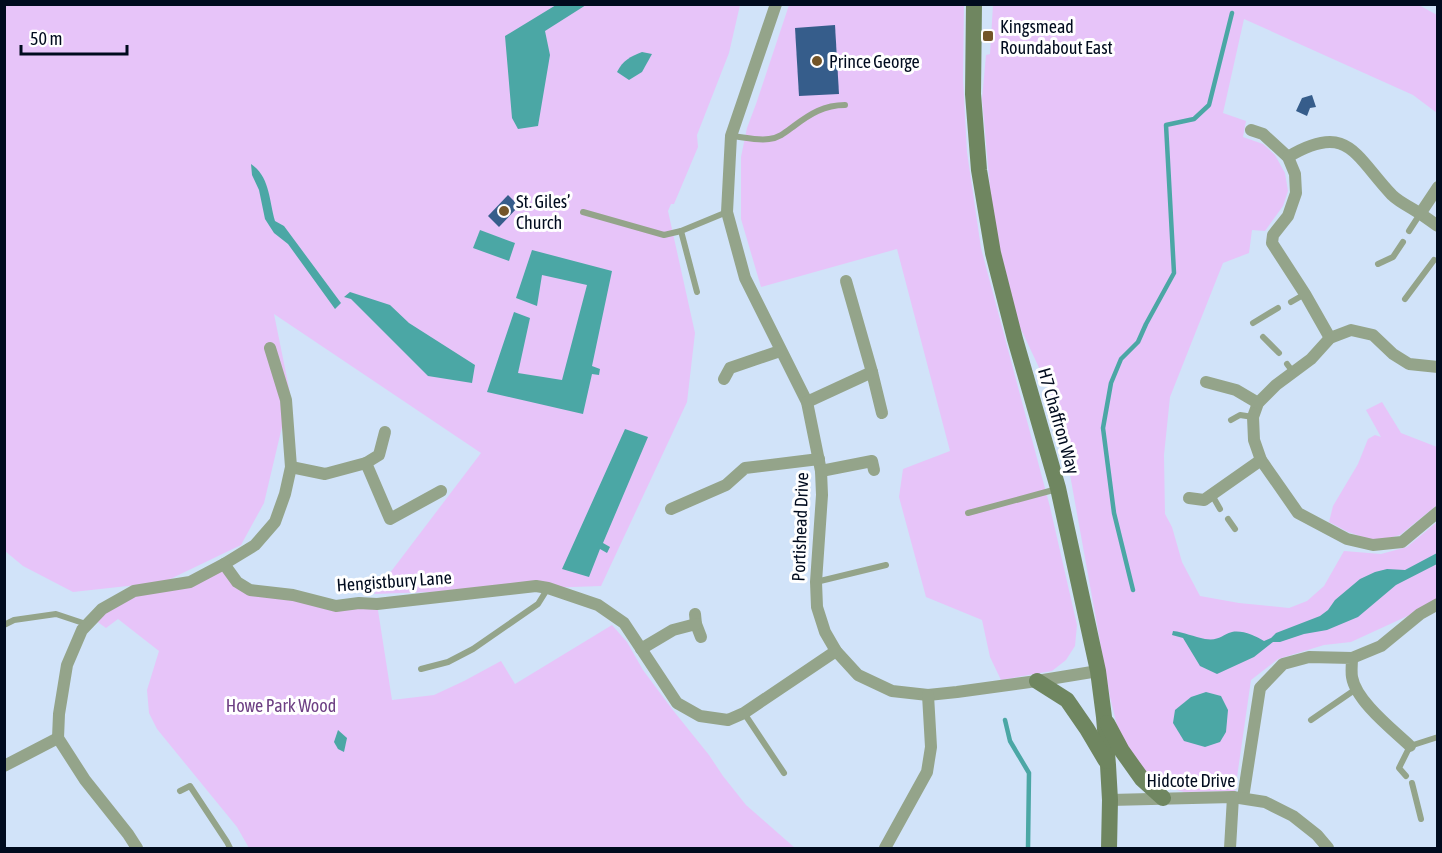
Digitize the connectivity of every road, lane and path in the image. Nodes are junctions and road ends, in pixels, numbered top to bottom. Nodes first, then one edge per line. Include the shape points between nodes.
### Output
1 (776, 4) edge
2 (974, 4) edge
3 (845, 105) dead end
4 (1251, 130) dead end
5 (731, 136) junction
6 (1288, 157) junction
7 (1437, 187) edge
8 (583, 212) dead end
9 (727, 212) junction
10 (1420, 214) junction
11 (1437, 226) edge
12 (681, 231) junction
13 (1409, 231) dead end
14 (1403, 242) dead end
15 (1434, 260) dead end
16 (1378, 264) dead end
17 (846, 281) dead end
18 (697, 292) dead end
19 (1305, 294) junction
20 (1405, 298) dead end
21 (1291, 302) dead end
22 (1278, 308) dead end
23 (1253, 323) dead end
24 (1263, 337) dead end
25 (1330, 338) junction
26 (270, 348) dead end
27 (780, 351) junction
28 (1279, 353) dead end
29 (1437, 367) edge
30 (872, 372) junction
31 (724, 379) dead end
32 (1206, 382) dead end
33 (807, 402) junction
34 (1258, 403) junction
35 (882, 413) dead end
36 (1253, 417) junction
37 (1231, 420) dead end
38 (385, 432) dead end
39 (1261, 460) junction
40 (366, 463) junction
41 (820, 465) junction
42 (291, 468) junction
43 (874, 470) dead end
44 (1058, 489) junction
45 (441, 491) dead end
46 (1211, 495) junction
47 (1189, 498) dead end
48 (1220, 508) dead end
49 (671, 509) dead end
50 (1437, 512) edge
51 (968, 513) dead end
52 (1228, 519) dead end
53 (1235, 529) dead end
54 (224, 564) junction
55 (886, 565) dead end
56 (816, 582) junction
57 (548, 588) junction
58 (1437, 604) edge
59 (86, 624) junction
60 (4, 625) edge
61 (701, 637) dead end
62 (641, 649) junction
63 (836, 651) junction
64 (1352, 658) junction
65 (421, 669) dead end
66 (1098, 671) junction
67 (1037, 681) junction
68 (1356, 689) junction
69 (928, 695) junction
70 (744, 713) junction
71 (1104, 717) junction
72 (1311, 720) dead end
73 (1437, 737) edge
74 (58, 738) junction
75 (1410, 746) junction
76 (1108, 765) junction
77 (4, 766) edge
78 (784, 773) dead end
79 (1406, 776) dead end
80 (1412, 783) dead end
81 (180, 791) dead end
82 (1238, 797) junction
83 (1163, 798) junction
84 (1110, 800) junction
85 (1421, 819) dead end
86 (137, 849) edge
87 (230, 849) edge
88 (885, 849) edge
89 (1109, 849) edge
90 (1230, 849) edge
91 (1328, 849) edge

1 - 5 street, Portishead Drive
2 - 44 street, H7 Chaffron Way via 973,94 981,182 993,253
3 - 5 lane via 823,108 781,136 767,140
4 - 6 street via 1263,134
5 - 9 street, Portishead Drive
6 - 10 street via 1323,141 1343,144 1358,154 1393,197
6 - 19 street via 1295,174 1296,193 1272,243
7 - 10 street
8 - 12 lane via 664,235
9 - 12 lane
9 - 27 street, Portishead Drive via 745,278
10 - 11 street
10 - 13 lane
12 - 18 lane
14 - 16 lane via 1393,257
15 - 20 lane
17 - 30 street
19 - 21 lane
19 - 25 street
22 - 23 lane
24 - 28 lane
25 - 29 street via 1351,330 1372,335 1409,364
25 - 34 street via 1311,359 1290,368
26 - 42 street via 286,400
27 - 31 street via 729,368
27 - 33 street, Portishead Drive
30 - 33 street
30 - 35 street
32 - 34 street via 1236,390
33 - 41 street, Portishead Drive
34 - 36 street
36 - 37 lane via 1240,415
36 - 39 street via 1254,440
38 - 40 street via 379,455
39 - 46 street
39 - 50 street via 1298,513 1347,539 1373,545 1402,542
40 - 42 street via 325,474
40 - 45 street via 390,519
41 - 43 street via 872,460
41 - 49 street via 745,468 726,485
41 - 56 street, Portishead Drive via 822,495
42 - 54 street via 275,522 255,545
44 - 51 lane
44 - 66 street, H7 Chaffron Way
46 - 47 street via 1204,500
46 - 48 lane
52 - 53 lane
54 - 57 street, Hengistbury Lane via 237,582 250,590 292,594 336,606 536,586
54 - 59 street via 190,582 134,591 102,609
55 - 56 lane
56 - 63 street, Portishead Drive via 817,607
57 - 62 street, Hengistbury Lane via 598,605 624,623
57 - 65 lane via 538,604 473,649 448,662
58 - 64 street via 1381,646
59 - 60 lane via 56,614
59 - 74 street via 67,665
61 - 62 street via 696,619
62 - 70 street, Hengistbury Lane via 677,704 700,716 728,720
63 - 69 street, Portishead Drive via 858,675 892,691
63 - 70 street, Hengistbury Lane
64 - 68 street
64 - 82 street via 1309,657 1283,664 1260,688
66 - 67 street, Portishead Drive
66 - 71 street, H7 Chaffron Way
67 - 69 street, Portishead Drive
67 - 76 street via 1067,700
68 - 72 lane
68 - 75 street
69 - 88 street via 931,747 927,772
70 - 78 lane
71 - 76 street, H7 Chaffron Way
71 - 83 street via 1142,779
73 - 75 lane
74 - 77 street
74 - 86 street
75 - 79 lane via 1399,768
76 - 84 street, H7 Chaffron Way
80 - 85 lane
81 - 87 lane via 190,786
82 - 83 street, Hidcote Drive
82 - 90 street
82 - 91 street, Hidcote Drive via 1265,802 1293,816
83 - 84 street, Hidcote Drive
84 - 89 street, H7 Chaffron Way

